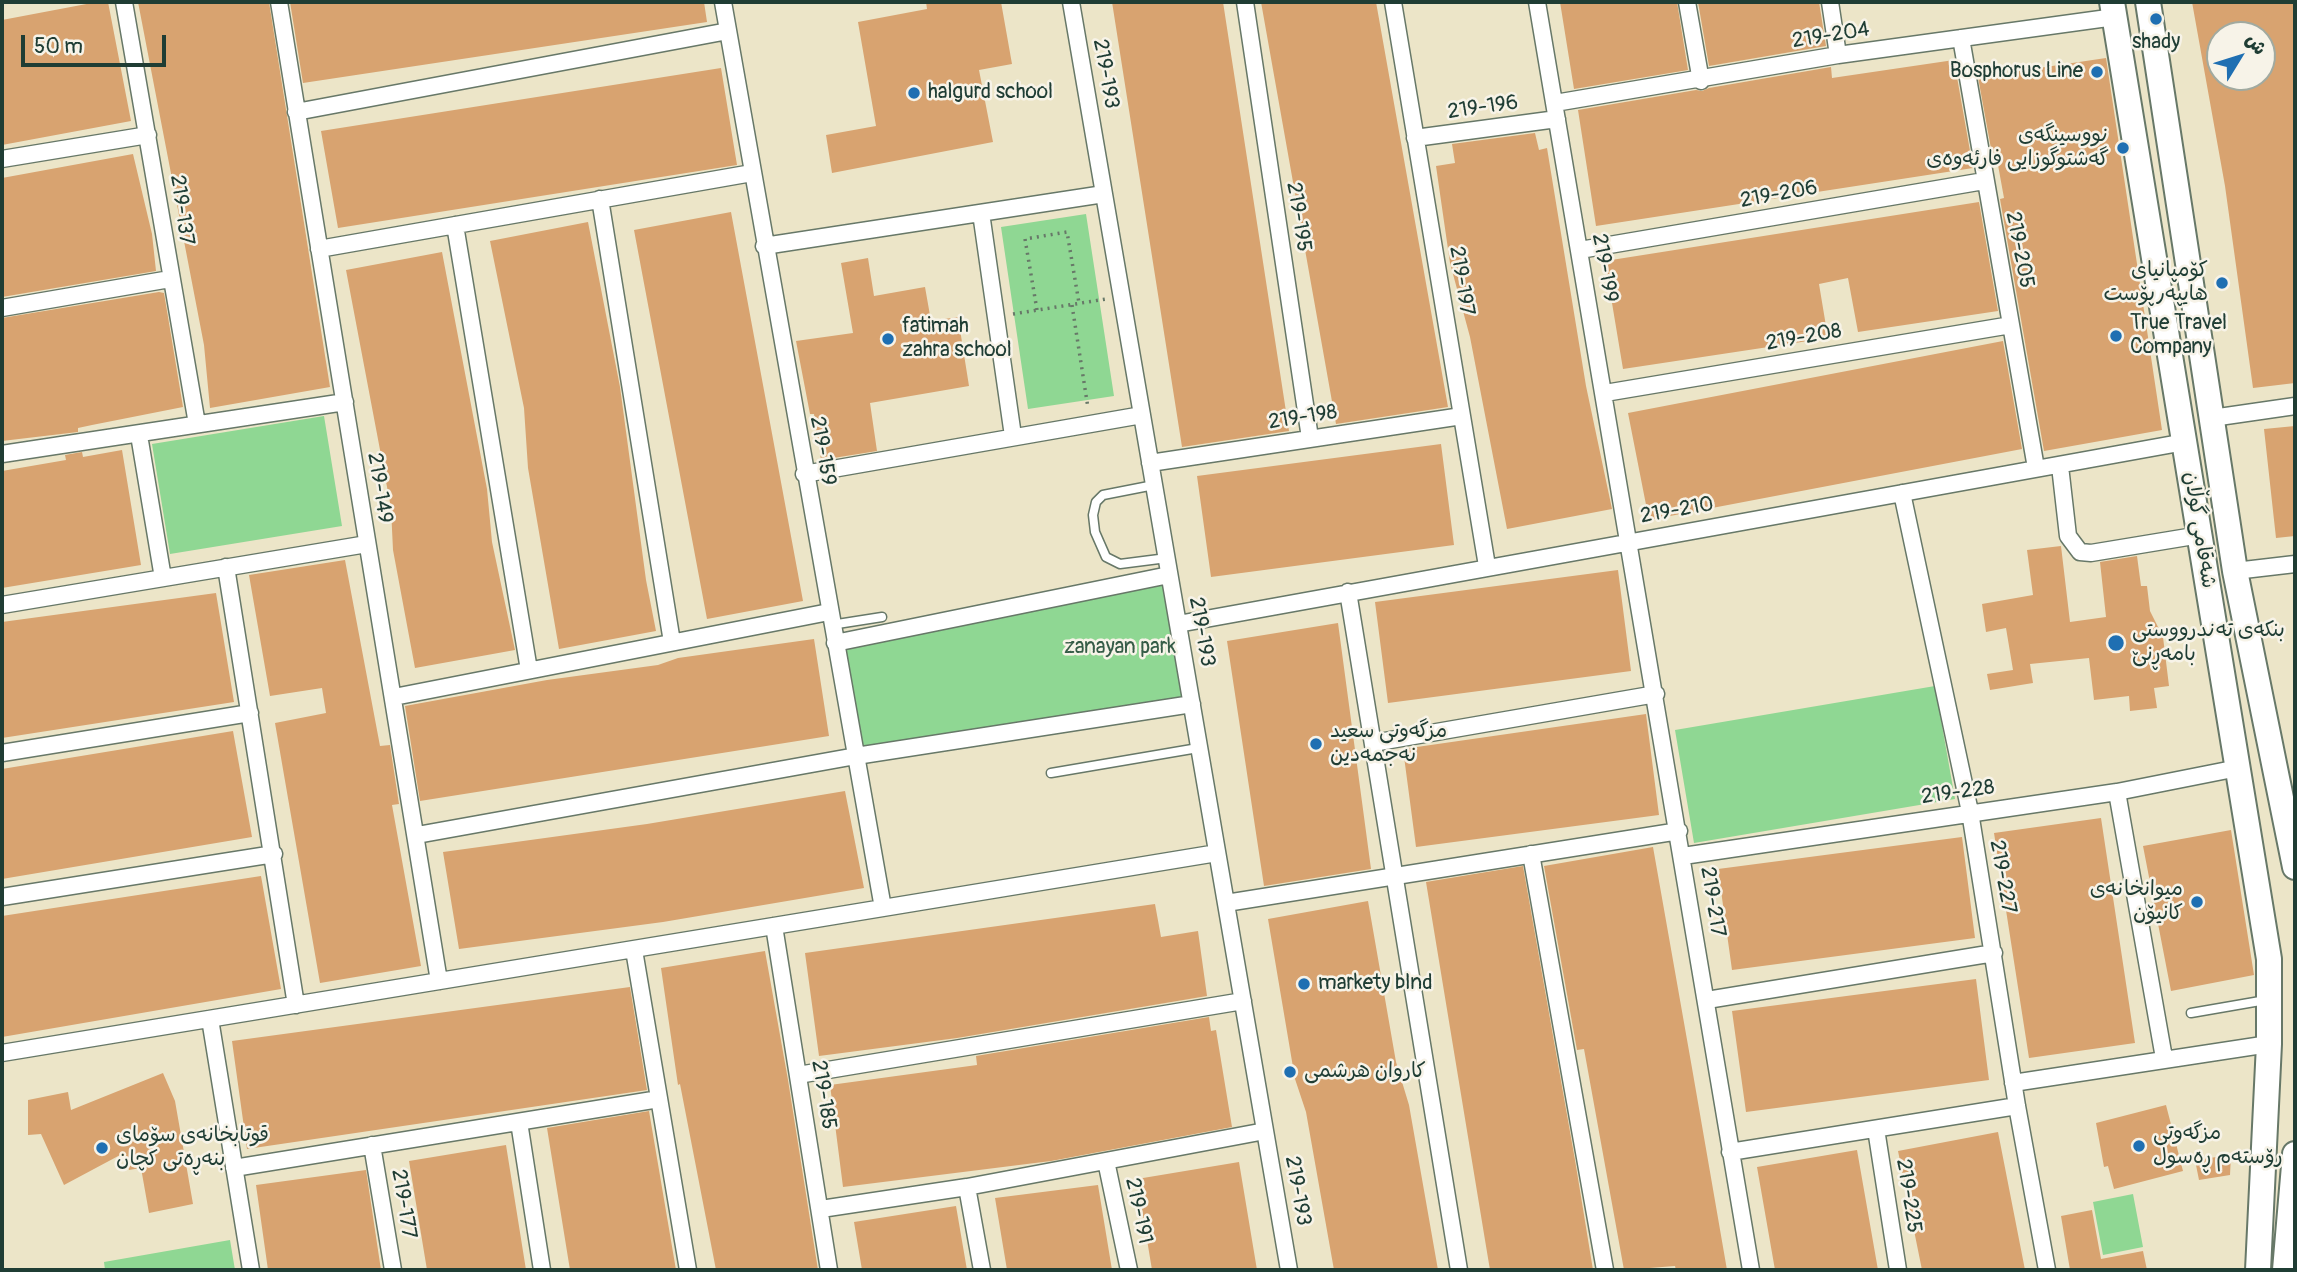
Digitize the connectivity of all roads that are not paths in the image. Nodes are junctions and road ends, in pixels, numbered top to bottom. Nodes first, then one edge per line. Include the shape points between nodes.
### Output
1 (124, 2) edge
2 (279, 2) edge
3 (723, 2) edge
4 (1071, 2) edge
5 (1245, 2) edge
6 (1393, 2) edge
7 (1537, 2) edge
8 (1687, 2) edge
9 (1830, 2) edge
10 (2148, 2) edge
11 (2114, 10) edge
12 (727, 31) junction
13 (1961, 38) junction
14 (1838, 55) junction
15 (1701, 81) junction
16 (1556, 111) junction
17 (296, 112) junction
18 (148, 135) junction
19 (1415, 138) junction
20 (2, 159) edge
21 (752, 173) junction
22 (1984, 181) junction
23 (1104, 194) junction
24 (600, 199) junction
25 (981, 213) junction
26 (455, 225) junction
27 (764, 246) junction
28 (319, 249) junction
29 (1580, 250) junction
30 (170, 279) junction
31 (2, 309) edge
32 (2011, 325) junction
33 (1605, 393) junction
34 (345, 402) junction
35 (2295, 406) edge
36 (1142, 415) junction
37 (1462, 416) junction
38 (2212, 418) junction
39 (197, 424) junction
40 (139, 435) junction
41 (1013, 436) junction
42 (1310, 438) junction
43 (2185, 442) junction
44 (2, 454) edge
45 (1150, 463) junction
46 (2060, 466) junction
47 (2036, 468) junction
48 (804, 474) junction
49 (1154, 485) junction
50 (1902, 492) junction
51 (2200, 535) junction
52 (1630, 541) junction
53 (367, 544) junction
54 (2295, 564) edge
55 (1487, 566) junction
56 (226, 567) junction
57 (1168, 567) junction
58 (2235, 571) junction
59 (163, 578) junction
60 (1348, 592) junction
61 (2, 605) edge
62 (882, 617) dead end
63 (830, 618) junction
64 (1178, 624) junction
65 (672, 642) junction
66 (835, 643) junction
67 (529, 670) junction
68 (1656, 694) junction
69 (394, 697) junction
70 (1192, 704) junction
71 (250, 713) junction
72 (1373, 743) junction
73 (1198, 748) junction
74 (2, 753) edge
75 (856, 755) junction
76 (2238, 768) junction
77 (1051, 773) dead end
78 (2117, 792) junction
79 (1970, 812) junction
80 (1679, 831) junction
81 (417, 835) junction
82 (274, 853) junction
83 (1217, 853) junction
84 (1531, 854) junction
85 (1683, 856) junction
86 (2295, 867) edge
87 (1395, 876) junction
88 (2, 897) edge
89 (1226, 903) junction
90 (883, 908) junction
91 (774, 926) junction
92 (634, 950) junction
93 (1994, 953) junction
94 (439, 981) junction
95 (2269, 999) junction
96 (1707, 1000) junction
97 (1243, 1001) junction
98 (296, 1004) junction
99 (2191, 1013) dead end
100 (210, 1019) junction
101 (2269, 1044) junction
102 (2, 1053) edge
103 (2164, 1058) junction
104 (798, 1075) junction
105 (2013, 1083) junction
106 (660, 1099) junction
107 (2017, 1106) junction
108 (519, 1122) junction
109 (1876, 1129) junction
110 (1265, 1131) junction
111 (372, 1145) junction
112 (1730, 1152) junction
113 (2295, 1154) edge
114 (1106, 1161) junction
115 (2295, 1165) edge
116 (234, 1168) junction
117 (2263, 1182) junction
118 (967, 1186) junction
119 (821, 1209) junction
120 (251, 1270) edge
121 (393, 1270) edge
122 (542, 1270) edge
123 (688, 1270) edge
124 (829, 1270) edge
125 (982, 1270) edge
126 (1129, 1270) edge
127 (1289, 1270) edge
128 (1460, 1270) edge
129 (1605, 1270) edge
130 (1751, 1270) edge
131 (1898, 1270) edge
132 (2048, 1270) edge
133 (2240, 1270) edge
134 (2258, 1270) edge
135 (2285, 1270) edge

1 - 18 street, 219-137
2 - 17 street, 219-149
3 - 12 street, 219-159
4 - 23 street, 219-193
5 - 42 street, 219-195
6 - 19 street, 219-197
7 - 16 street, 219-199
8 - 15 street
9 - 14 street
10 - 38 main road, شەقامی گوڵان
11 - 13 street, 219-204
11 - 43 main road, شەقامی گوڵان
12 - 17 street
12 - 21 street, 219-159
13 - 14 street, 219-204
13 - 22 street, 219-205
14 - 15 street, 219-204
15 - 16 street, 219-204
16 - 19 street, 219-196
16 - 29 street, 219-199
17 - 28 street, 219-149
18 - 20 street
18 - 30 street, 219-137
19 - 37 street, 219-197
21 - 24 street
21 - 27 street, 219-159
22 - 29 street, 219-206
22 - 32 street, 219-205
23 - 25 street
23 - 36 street, 219-193
24 - 26 street
24 - 65 street
25 - 27 street
25 - 41 street
26 - 28 street
26 - 67 street
27 - 48 street, 219-159
28 - 34 street, 219-149
29 - 33 street, 219-199
30 - 31 street
30 - 39 street, 219-137
32 - 33 street, 219-208
32 - 47 street, 219-205
33 - 52 street, 219-199
34 - 39 street
34 - 53 street, 219-149
35 - 38 street
36 - 41 street
36 - 45 street, 219-193
37 - 42 street, 219-198
37 - 55 street, 219-197
38 - 58 main road, شەقامی گوڵان
39 - 40 street
40 - 44 street
40 - 59 street
41 - 48 street
42 - 45 street, 219-198
43 - 46 street, 219-210
43 - 51 main road, شەقامی گوڵان
45 - 49 street, 219-193
46 - 47 street, 219-210
46 - 51 street via 2068,536 2080,552
47 - 50 street, 219-210
48 - 63 street, 219-159
49 - 57 street, 219-193
49 - 57 lane via 1103,495 1093,515 1095,532 1106,557 1120,564
50 - 52 street, 219-210
50 - 79 street, 219-227
51 - 76 main road, شەقامی گوڵان
52 - 55 street, 219-210
52 - 68 street, 219-217
53 - 56 street
53 - 69 street, 219-149
54 - 58 street
55 - 60 street, 219-210
56 - 59 street
56 - 71 street
57 - 64 street, 219-193
57 - 66 street
58 - 86 main road, شەقامی گوڵان
59 - 61 street
60 - 64 street, 219-210
60 - 72 street
62 - 63 lane
63 - 65 street
63 - 66 street, 219-159
64 - 70 street, 219-193
65 - 67 street
66 - 75 street, 219-159
67 - 69 street
68 - 72 street
68 - 80 street, 219-217
69 - 81 street, 219-149
70 - 73 street, 219-193
70 - 75 street
71 - 74 street
71 - 82 street
72 - 87 street
73 - 77 lane
73 - 83 street, 219-193
75 - 81 street
75 - 90 street, 219-159
76 - 78 street, 219-228
76 - 95 main road, شەقامی گوڵان via 2269,958
78 - 79 street, 219-228
78 - 103 street
79 - 85 street, 219-228
79 - 93 street, 219-227
80 - 84 street
80 - 85 street, 219-217
81 - 94 street, 219-149
82 - 88 street
82 - 98 street
83 - 89 street, 219-193
83 - 90 street
84 - 87 street
84 - 129 street
85 - 96 street, 219-217
87 - 89 street
87 - 128 street
89 - 97 street, 219-193
90 - 91 street
91 - 92 street
91 - 104 street, 219-185
92 - 94 street
92 - 106 street
93 - 96 street
93 - 105 street, 219-227
94 - 98 street
95 - 99 lane
95 - 101 main road, شەقامی گوڵان
96 - 112 street, 219-217
97 - 104 street
97 - 110 street, 219-193
98 - 100 street
100 - 102 street
100 - 116 street
101 - 103 street
101 - 117 main road, شەقامی گوڵان
103 - 105 street
104 - 119 street, 219-185
105 - 107 street, 219-227
106 - 108 street
106 - 123 street
107 - 109 street
107 - 132 street, 219-227
108 - 111 street
108 - 122 street
109 - 112 street
109 - 131 street, 219-225
110 - 114 street
110 - 127 street, 219-193
111 - 116 street
111 - 121 street, 219-177
112 - 130 street, 219-217
113 - 115 main road
114 - 118 street
114 - 126 street, 219-191
115 - 135 main road
116 - 120 street
117 - 133 main road
117 - 134 main road, شەقامی گوڵان
118 - 119 street
118 - 125 street
119 - 124 street, 219-185

